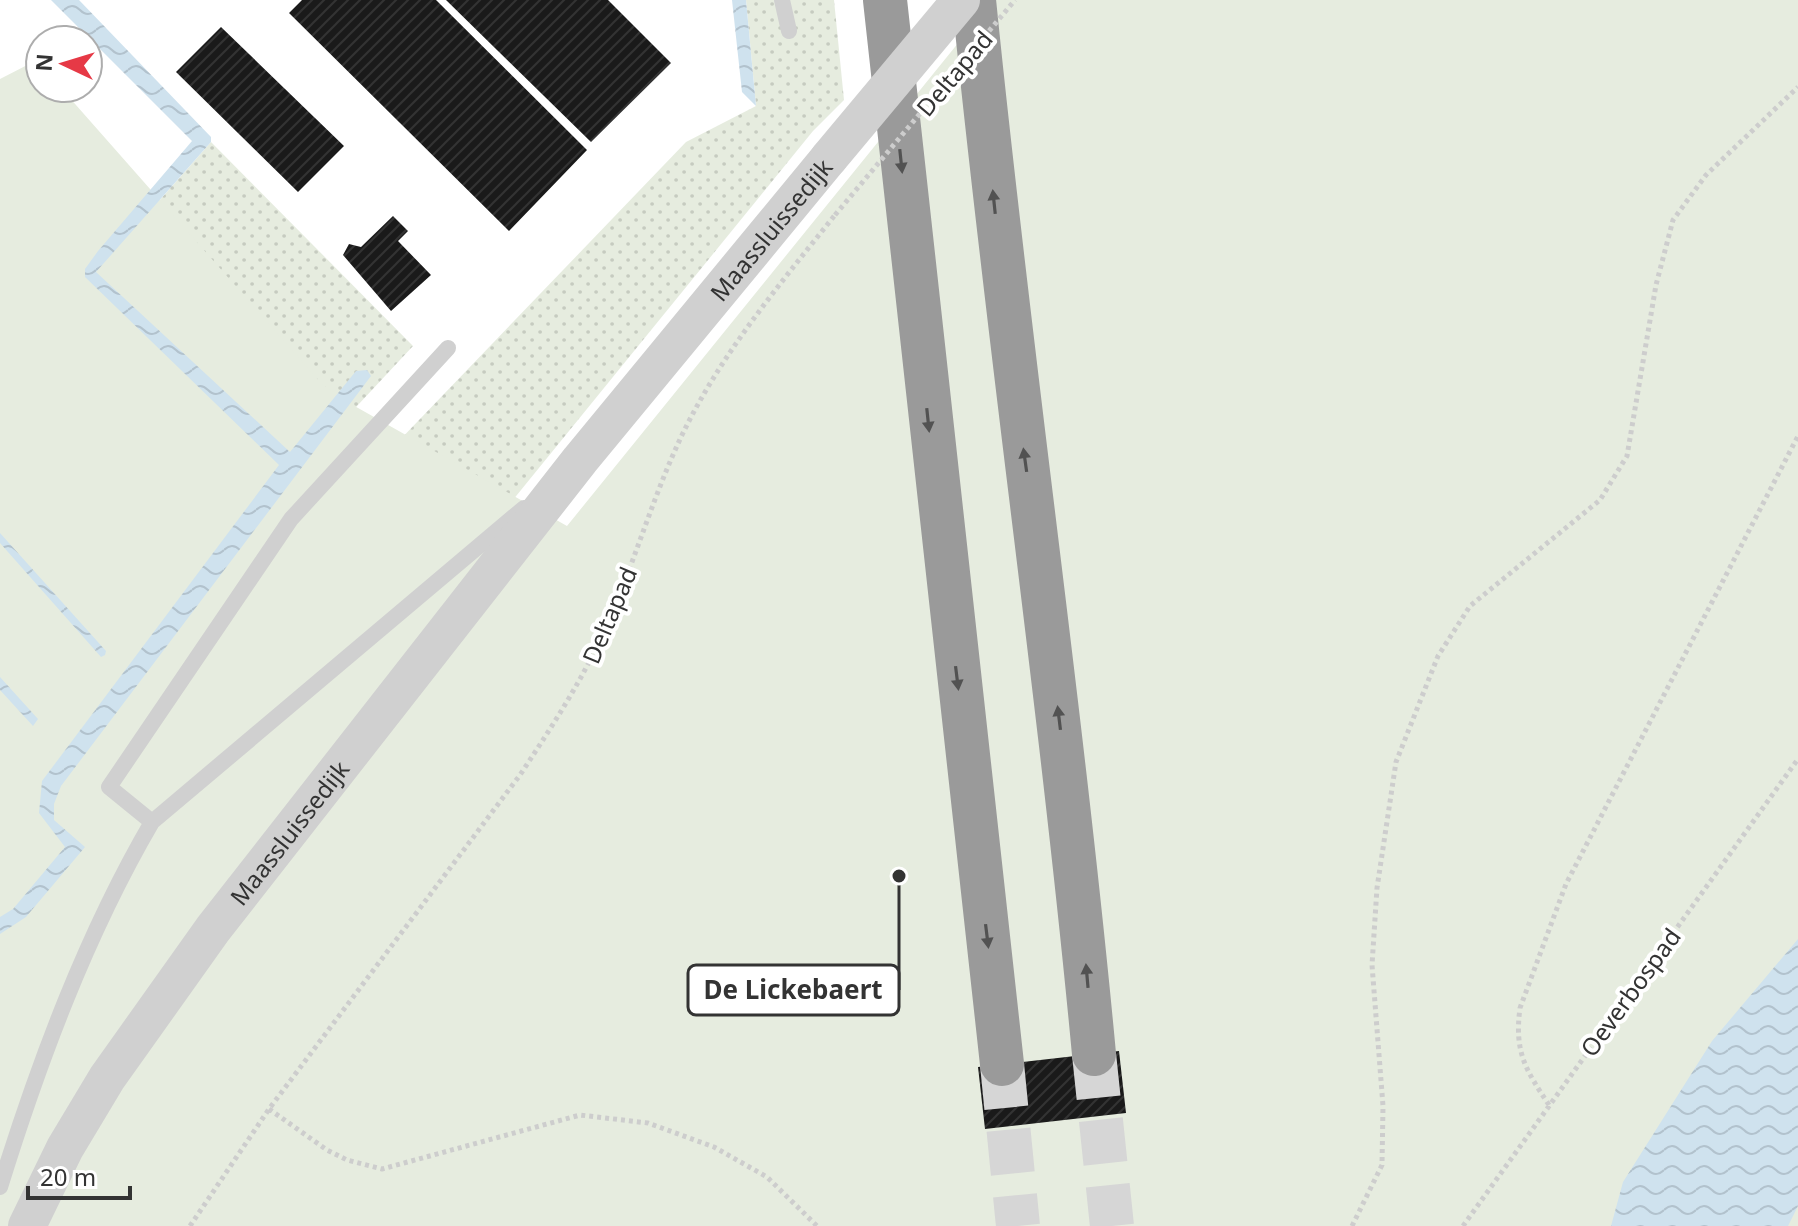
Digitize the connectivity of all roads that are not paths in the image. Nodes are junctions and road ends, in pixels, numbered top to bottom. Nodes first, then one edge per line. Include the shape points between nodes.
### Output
1 (782, 0) edge
2 (885, 0) edge
3 (961, 0) edge
4 (974, 0) edge
5 (789, 31) dead end
6 (448, 348) dead end
7 (580, 460) junction
8 (152, 822) junction
9 (1094, 1054) tunnel mouth
10 (1002, 1064) tunnel mouth
11 (0, 1187) edge
12 (27, 1226) edge

1 - 5 lane
2 -> 10 highway
3 - 7 street, Maassluissedijk, bridge
9 -> 4 highway
6 - 8 lane via 291,519 109,787
7 - 8 lane, Maassluissedijk
7 - 12 street, Maassluissedijk via 213,929 107,1078
8 - 11 lane, Maassluissedijk via 56,1025

